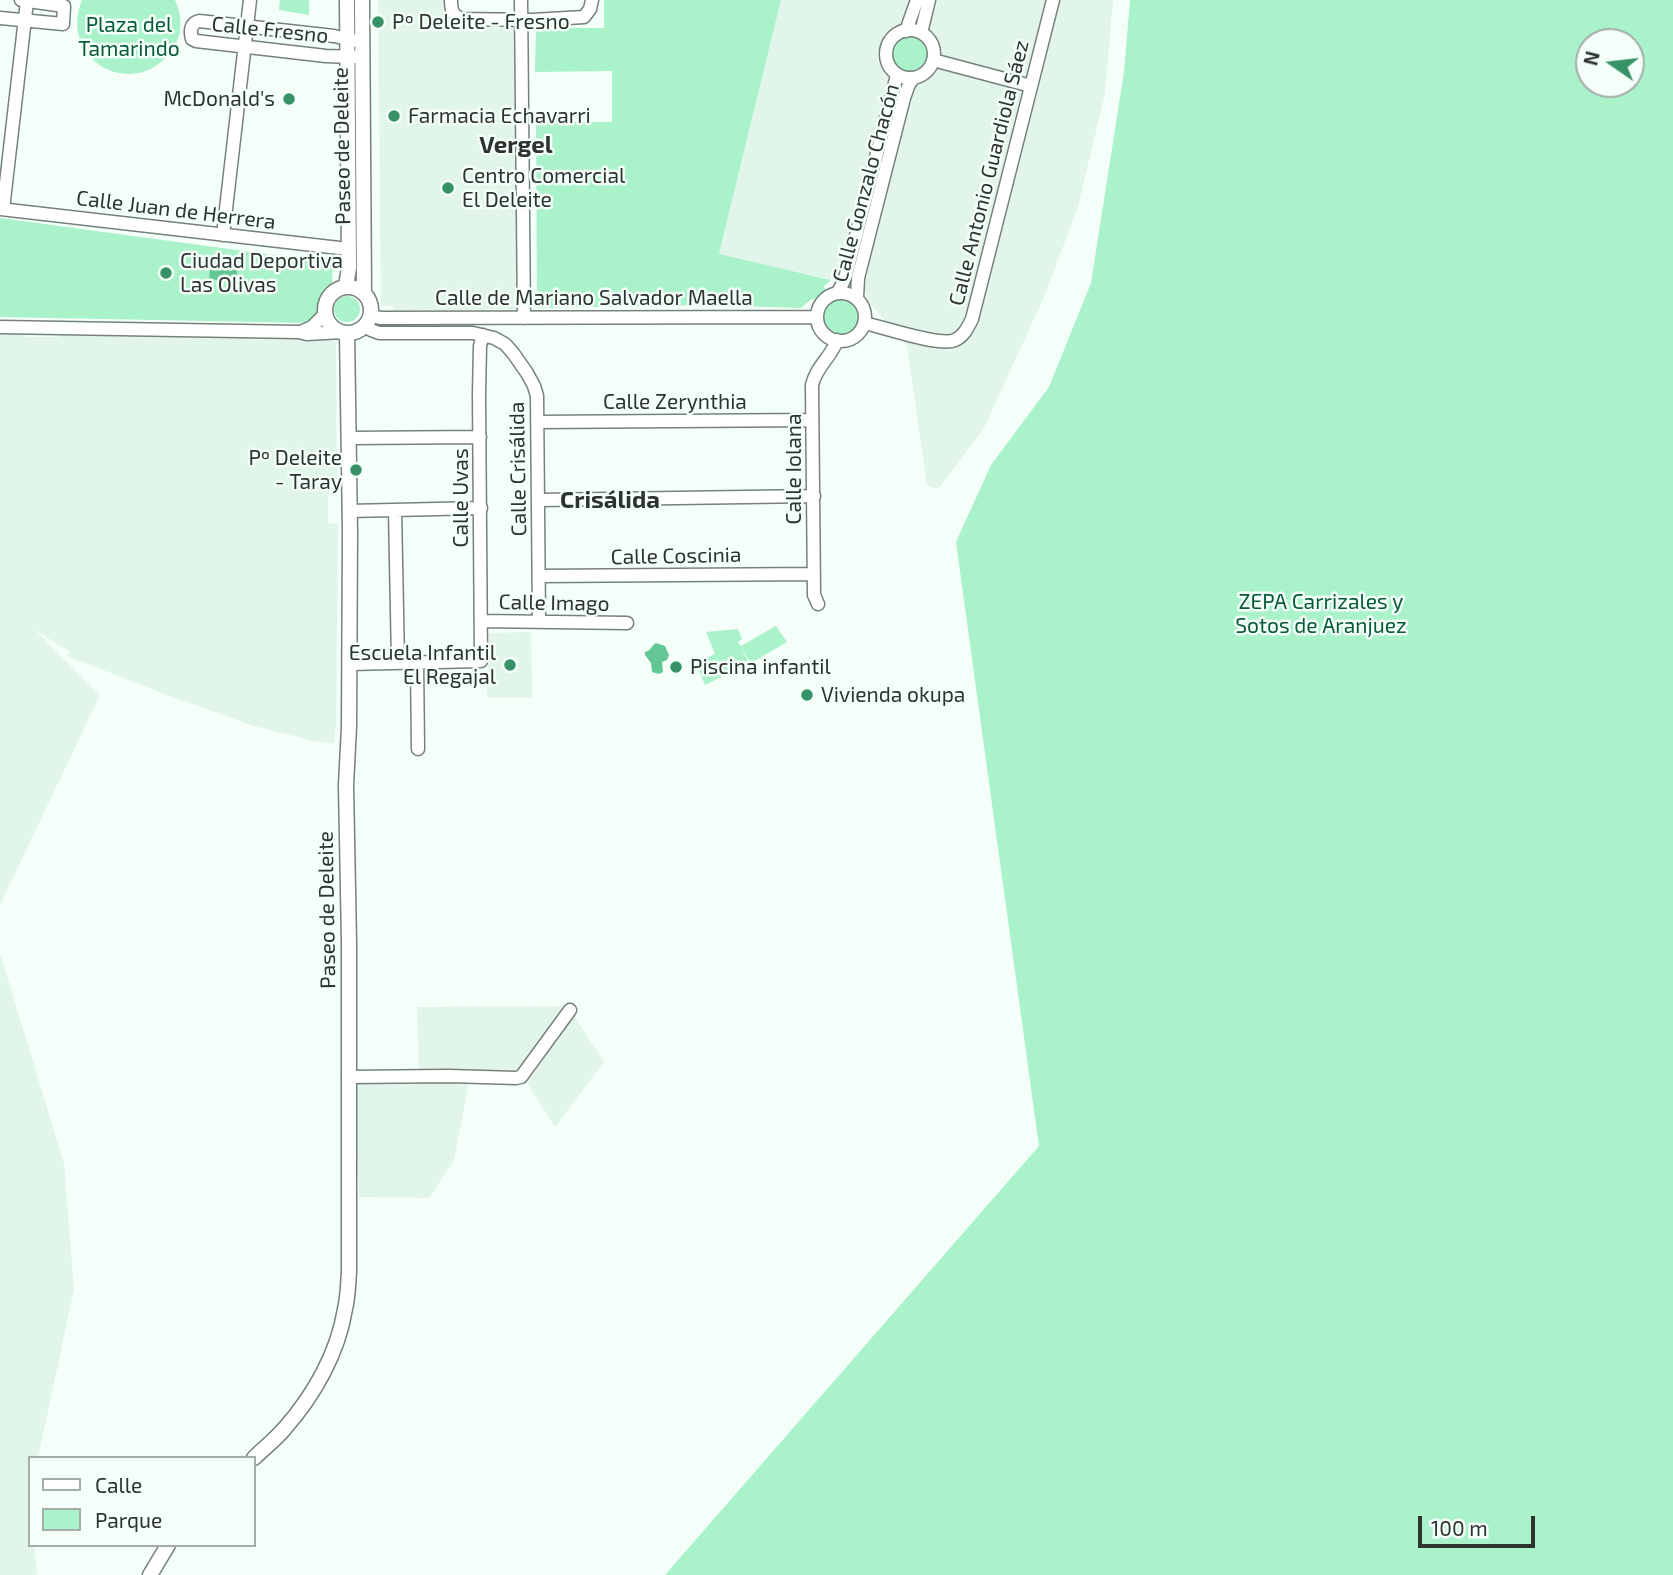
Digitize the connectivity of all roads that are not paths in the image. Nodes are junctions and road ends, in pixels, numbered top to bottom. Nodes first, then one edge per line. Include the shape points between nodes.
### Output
1 (21, 0) edge
2 (250, 0) edge
3 (347, 0) edge
4 (362, 0) edge
5 (451, 0) edge
6 (521, 0) edge
7 (592, 0) edge
8 (917, 0) edge
9 (929, 0) edge
10 (1053, 0) edge
11 (27, 1) edge
12 (0, 18) edge
13 (521, 19) junction
14 (25, 21) junction
15 (247, 26) junction
16 (906, 30) junction
17 (921, 33) junction
18 (245, 47) junction
19 (355, 48) junction
20 (933, 60) junction
21 (897, 75) junction
22 (914, 78) junction
23 (1031, 86) junction
24 (1, 209) edge
25 (223, 235) junction
26 (348, 249) junction
27 (346, 286) junction
28 (364, 292) junction
29 (837, 293) junction
30 (857, 298) junction
31 (324, 314) junction
32 (817, 317) junction
33 (524, 318) junction
34 (368, 320) junction
35 (864, 323) junction
36 (0, 327) edge
37 (299, 332) junction
38 (345, 332) junction
39 (483, 335) junction
40 (837, 340) junction
41 (812, 420) junction
42 (537, 422) junction
43 (480, 437) junction
44 (349, 438) junction
45 (814, 496) junction
46 (539, 500) junction
47 (481, 508) junction
48 (395, 510) junction
49 (349, 511) junction
50 (814, 574) junction
51 (538, 576) junction
52 (818, 604) dead end
53 (481, 621) junction
54 (538, 621) junction
55 (627, 623) dead end
56 (398, 662) junction
57 (417, 662) junction
58 (349, 664) junction
59 (418, 749) dead end
60 (570, 1010) dead end
61 (348, 1077) junction
62 (256, 1456) edge
63 (167, 1547) edge
64 (150, 1575) edge

1 - 11 street
2 - 15 street
3 - 19 main road, Paseo de Deleite
4 - 19 main road, Paseo de Deleite
5 - 13 street via 451,10 461,19
6 - 13 street
7 - 13 street via 587,14 579,18
8 - 16 street
9 - 17 street
10 - 23 street, Calle Antonio Guardiola Sáez
11 - 14 street
11 - 14 street via 64,6 64,21 60,25
12 - 14 street
13 - 33 street
14 - 24 street
15 - 18 street
15 - 18 street, Calle Fresno via 199,21 190,35 197,41
15 - 19 street, Calle Fresno
16 - 17 street
16 - 21 street via 894,36 887,48 888,63
17 - 20 street via 933,48
18 - 19 street, Calle Fresno
18 - 25 street
19 - 26 main road, Paseo de Deleite
19 - 28 main road, Paseo de Deleite
20 - 22 street via 926,72
20 - 23 street
21 - 22 street
21 - 29 street, Calle Gonzalo Chacón via 846,275
22 - 30 street, Calle Gonzalo Chacón via 904,97 858,278
23 - 35 street, Calle Antonio Guardiola Sáez via 967,331 958,339 937,342
24 - 25 street, Calle Juan de Herrera
25 - 26 street, Calle Juan de Herrera
26 - 27 main road, Paseo de Deleite
27 - 28 main road
27 - 31 main road via 332,292
28 - 34 main road via 370,302
29 - 30 street
29 - 32 street via 825,299
30 - 35 street via 864,309
31 - 37 street via 312,327
31 - 38 main road via 331,326
32 - 33 street, Calle de Mariano Salvador Maella
32 - 40 street via 821,329
33 - 34 street, Calle de Mariano Salvador Maella
34 - 38 main road via 355,332
34 - 39 street via 371,330 379,333
35 - 40 street via 851,338
36 - 37 street
37 - 38 street
38 - 44 main road, Paseo de Deleite
39 - 42 street, Calle Crisálida via 505,344 527,373 537,396
39 - 43 street, Calle Uvas
40 - 41 street, Calle Iolana via 815,373
41 - 42 street, Calle Zerynthia
41 - 45 street, Calle Iolana
42 - 46 street, Calle Crisálida
43 - 44 street
43 - 47 street, Calle Uvas
44 - 49 main road, Paseo de Deleite
45 - 46 street
45 - 50 street, Calle Iolana
46 - 51 street, Calle Crisálida
47 - 48 street
47 - 53 street, Calle Uvas
48 - 49 street
48 - 56 street
49 - 58 main road, Paseo de Deleite
50 - 51 street, Calle Coscinia
50 - 52 street, Calle Iolana
51 - 54 street, Calle Crisálida
53 - 54 street, Calle Imago
53 - 57 street, Calle Uvas via 481,661
54 - 55 street, Calle Imago
56 - 57 street
56 - 58 street
57 - 59 street
58 - 61 main road, Paseo de Deleite
60 - 61 street via 516,1079
61 - 62 main road, Paseo de Deleite via 349,1272 345,1310 316,1386 284,1430
63 - 64 main road

